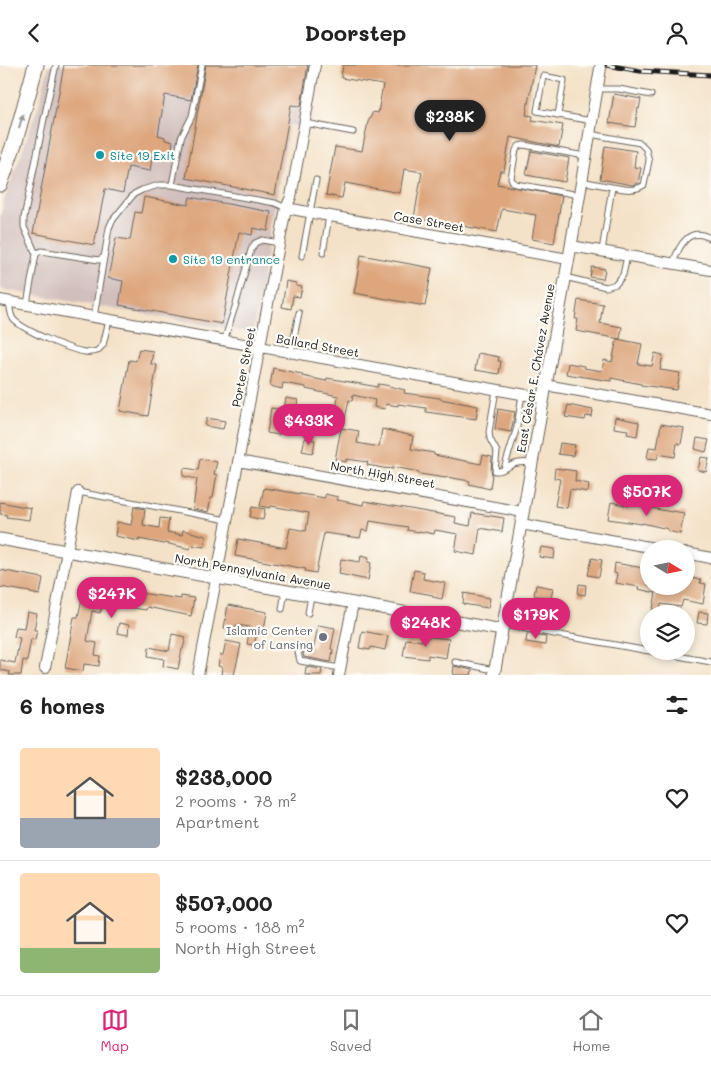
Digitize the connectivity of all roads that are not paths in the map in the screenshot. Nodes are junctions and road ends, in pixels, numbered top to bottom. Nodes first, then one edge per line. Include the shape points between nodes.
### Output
1 (36, 65) edge
2 (56, 65) edge
3 (202, 65) edge
4 (315, 65) edge
5 (601, 65) edge
6 (597, 89) junction
7 (651, 95) dead end
8 (558, 115) junction
9 (592, 121) junction
10 (304, 123) junction
11 (353, 132) dead end
12 (590, 134) junction
13 (586, 156) junction
14 (316, 180) dead end
15 (581, 181) junction
16 (0, 184) edge
17 (172, 185) junction
18 (612, 187) junction
19 (579, 195) junction
20 (286, 208) junction
21 (310, 213) junction
22 (330, 216) junction
23 (711, 239) edge
24 (279, 243) junction
25 (570, 246) junction
26 (602, 251) junction
27 (323, 253) dead end
28 (36, 254) junction
29 (302, 256) dead end
30 (627, 256) junction
31 (104, 257) junction
32 (568, 259) junction
33 (672, 264) junction
34 (711, 269) edge
35 (565, 277) junction
36 (5, 301) edge
37 (27, 305) junction
38 (299, 313) dead end
39 (94, 317) junction
40 (109, 320) junction
41 (224, 341) junction
42 (259, 347) junction
43 (291, 353) junction
44 (545, 385) junction
45 (496, 390) junction
46 (522, 395) junction
47 (542, 398) junction
48 (711, 414) edge
49 (238, 461) junction
50 (532, 463) junction
51 (504, 469) junction
52 (78, 492) joint
53 (522, 512) junction
54 (227, 520) junction
55 (521, 524) junction
56 (0, 539) edge
57 (640, 545) edge
58 (67, 552) junction
59 (695, 555) edge
60 (711, 558) edge
61 (216, 578) junction
62 (285, 590) junction
63 (311, 595) junction
64 (353, 603) junction
65 (282, 609) dead end
66 (308, 613) dead end
67 (502, 627) junction
68 (302, 649) dead end
69 (640, 650) edge
70 (695, 659) edge
71 (455, 662) dead end
72 (711, 662) edge
73 (46, 668) dead end
74 (340, 672) edge
75 (494, 673) edge
76 (198, 675) edge

16 -> 1 main road
2 - 28 lane via 24,218 24,227
3 - 17 lane via 192,116 182,138
4 - 10 street, Porter Street
5 - 6 street, East César E. Chávez Avenue
6 - 7 lane
6 - 9 street, East César E. Chávez Avenue
8 - 8 lane via 564,80 543,76 536,111
8 - 9 lane
9 - 12 street, East César E. Chávez Avenue
10 - 11 lane
10 - 20 street, Porter Street via 291,197
12 - 13 street, East César E. Chávez Avenue
12 - 18 lane via 640,143 646,149 649,161 644,185 631,190
13 - 15 street, East César E. Chávez Avenue
13 - 19 lane via 524,145 516,150 513,182
14 - 21 lane
15 - 18 lane
15 - 19 street, East César E. Chávez Avenue
17 - 20 lane via 275,203
17 - 31 lane via 160,185 134,194 109,227
18 - 26 lane
19 - 25 street, East César E. Chávez Avenue
20 - 21 street, Case Street
20 - 24 street, Porter Street
21 - 22 street, Case Street
21 - 29 lane
22 - 27 lane
22 - 32 street, Case Street
23 - 33 lane via 698,235 689,237 683,241
24 - 41 lane via 262,240 254,243
24 - 42 street, Porter Street
25 - 26 street
25 - 32 street, East César E. Chávez Avenue
26 - 30 street
28 - 31 lane via 41,251 99,261
28 - 37 lane
30 - 33 street
30 - 35 lane via 623,275 616,284 606,287
31 - 39 lane
32 - 35 street, East César E. Chávez Avenue
33 - 34 street
35 - 44 street, East César E. Chávez Avenue
36 - 37 street, Ballard Street
36 - 40 lane via 13,319 20,325 69,348 88,353 103,345
37 - 39 street, Ballard Street
38 - 43 lane
39 - 40 street, Ballard Street
40 - 41 street, Ballard Street
41 - 42 street, Ballard Street
42 - 43 street, Ballard Street
42 - 49 street, Porter Street
43 - 45 street, Ballard Street
44 - 47 street, East César E. Chávez Avenue
44 - 48 street
45 - 46 street, Ballard Street
45 - 51 lane via 490,439 497,453 495,471
46 - 47 street, Ballard Street
46 - 51 lane
47 - 50 street, East César E. Chávez Avenue
49 - 53 street, North High Street
49 - 54 street, Porter Street
50 - 51 lane via 515,463
50 - 53 street, East César E. Chávez Avenue
52 - 54 lane
52 - 58 street
53 - 55 street, East César E. Chávez Avenue
54 - 61 street, Porter Street
55 - 57 street
55 - 67 street, East César E. Chávez Avenue
56 - 58 street, North Pennsylvania Avenue
58 - 61 street, North Pennsylvania Avenue
58 - 73 street
59 - 60 street
61 - 62 street, North Pennsylvania Avenue
61 - 76 street, Porter Street
62 - 63 street, North Pennsylvania Avenue
62 - 65 lane
63 - 64 street, North Pennsylvania Avenue
63 - 66 lane
64 - 67 street, North Pennsylvania Avenue
64 - 74 street
67 - 69 lane
67 - 75 street, East César E. Chávez Avenue
68 - 74 lane via 298,653 300,661
70 - 72 lane
71 - 75 lane

